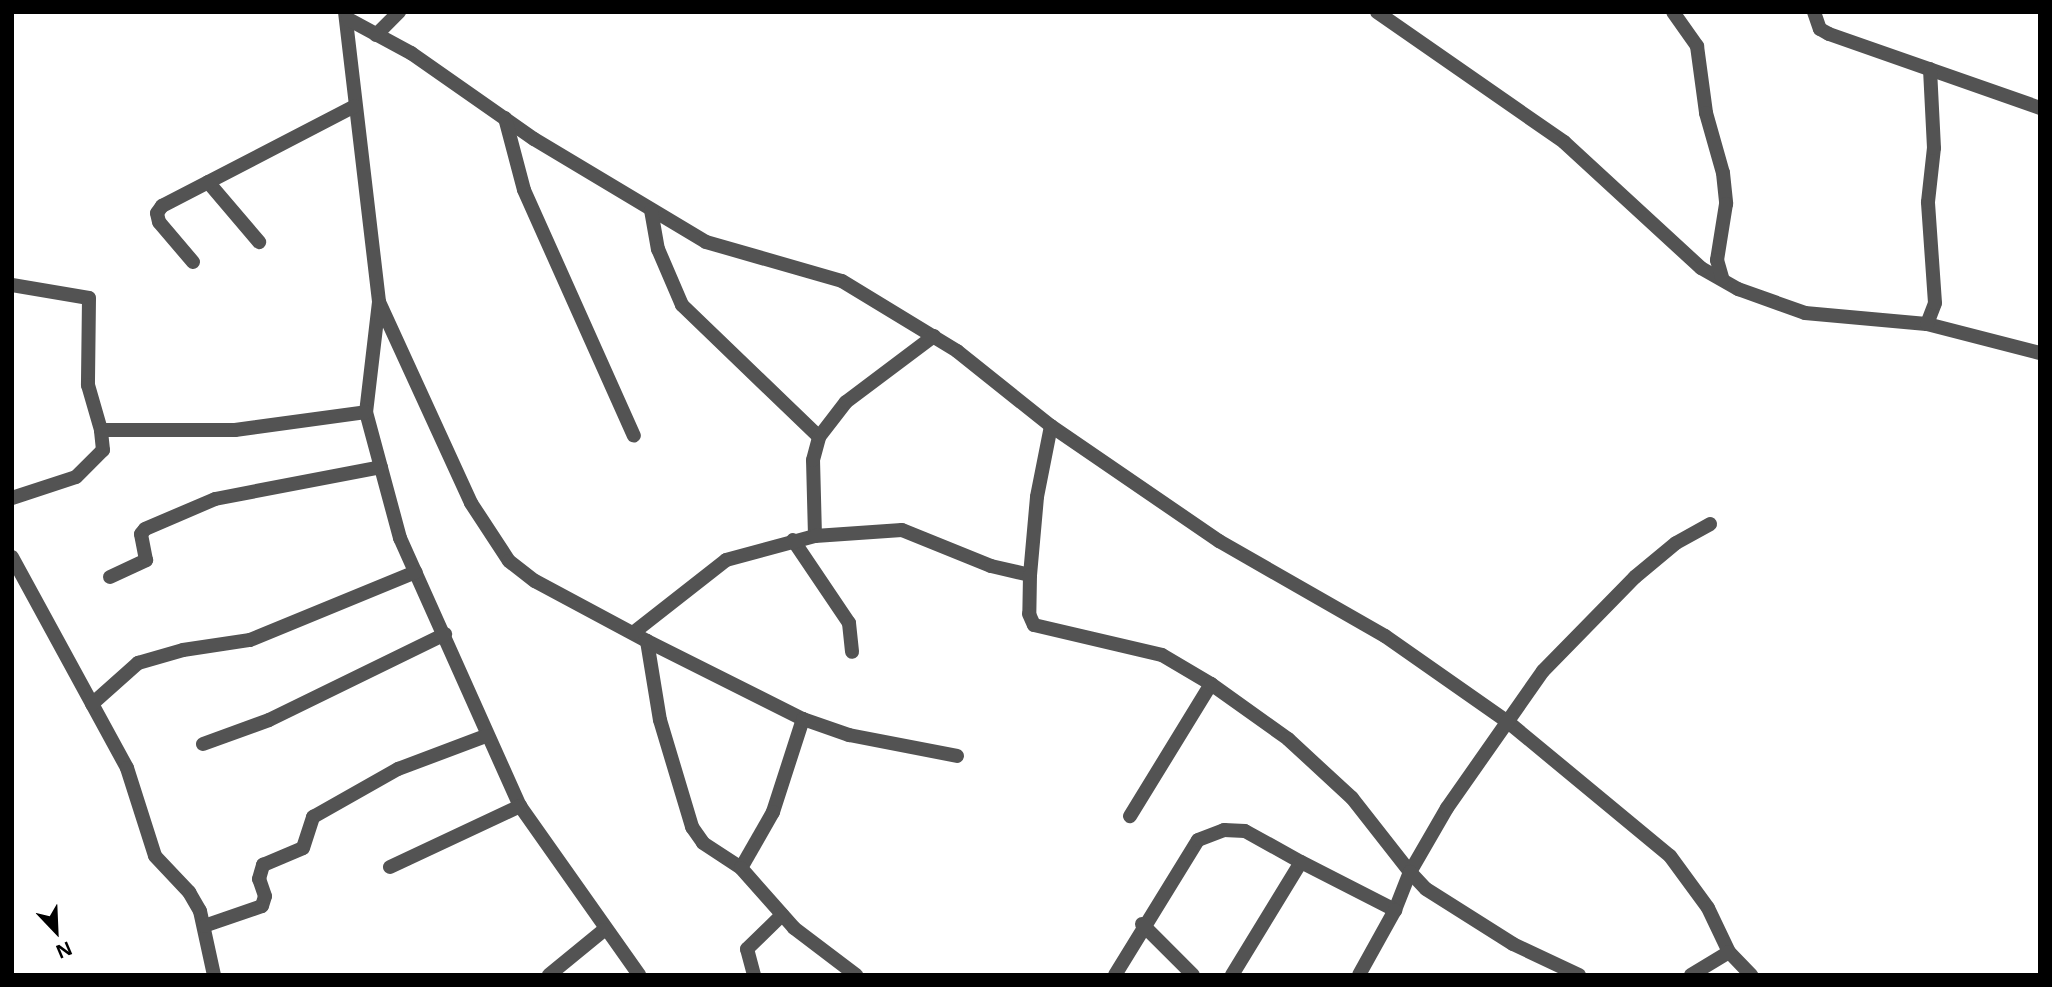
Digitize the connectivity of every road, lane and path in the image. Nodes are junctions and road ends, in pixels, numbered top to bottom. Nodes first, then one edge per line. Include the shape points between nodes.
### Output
1 (399, 12) edge
2 (1377, 12) edge
3 (1673, 12) edge
4 (1814, 12) edge
5 (346, 16) edge
6 (376, 35) junction
7 (1930, 69) junction
8 (355, 106) junction
9 (2040, 107) edge
10 (505, 118) junction
11 (208, 182) junction
12 (651, 210) junction
13 (259, 242) dead end
14 (192, 262) dead end
15 (1722, 278) junction
16 (12, 285) edge
17 (379, 302) junction
18 (1927, 324) junction
19 (934, 336) junction
20 (2040, 353) edge
21 (366, 412) junction
22 (1051, 426) junction
23 (101, 430) junction
24 (634, 436) dead end
25 (818, 437) junction
26 (381, 467) junction
27 (12, 498) edge
28 (1710, 524) dead end
29 (814, 536) junction
30 (793, 540) junction
31 (12, 557) edge
32 (416, 572) junction
33 (1030, 575) junction
34 (110, 577) dead end
35 (633, 632) junction
36 (445, 634) junction
37 (647, 641) junction
38 (852, 652) dead end
39 (1211, 684) junction
40 (92, 704) junction
41 (803, 719) junction
42 (1508, 722) junction
43 (485, 736) junction
44 (203, 744) dead end
45 (957, 756) dead end
46 (520, 806) junction
47 (1130, 816) dead end
48 (1301, 862) junction
49 (390, 867) dead end
50 (741, 868) junction
51 (1410, 872) junction
52 (1395, 910) junction
53 (782, 915) junction
54 (1142, 924) junction
55 (204, 926) junction
56 (604, 930) junction
57 (1729, 952) junction
58 (214, 975) edge
59 (549, 975) edge
60 (639, 975) edge
61 (754, 975) edge
62 (856, 975) edge
63 (1115, 975) edge
64 (1194, 975) edge
65 (1232, 975) edge
66 (1359, 975) edge
67 (1579, 975) edge
68 (1691, 975) edge
69 (1751, 975) edge

1 - 6 street
2 - 15 street via 1564,142 1701,268
3 - 15 street via 1697,46 1706,113 1723,173 1726,204 1717,260
4 - 7 street via 1820,29
5 - 6 street
5 - 8 street
6 - 10 street
7 - 9 street
7 - 18 street via 1934,148 1928,202 1935,303
8 - 11 street
8 - 17 street
10 - 12 street
10 - 24 street via 528,202
11 - 13 street
11 - 14 street via 157,213
12 - 19 street via 706,242 842,281
12 - 25 street via 658,249 682,305
15 - 18 street via 1738,289 1805,313
16 - 23 street via 89,298 88,385
17 - 21 street via 368,359
17 - 35 street via 485,531 509,561 535,581
18 - 20 street
19 - 22 street
19 - 25 street via 846,402
21 - 23 street via 235,430
21 - 26 street
22 - 33 street via 1037,497
22 - 42 street via 1219,541 1385,636
23 - 27 street via 103,450 76,477
25 - 29 street via 813,460
26 - 32 street via 400,538
26 - 34 street via 215,499 145,529 141,534 146,560
28 - 42 street via 1676,543 1635,577 1544,671
29 - 30 street
29 - 33 street via 902,530 990,566
30 - 35 street via 726,560
30 - 38 street via 849,623
31 - 40 street
32 - 36 street
32 - 40 street via 250,640 183,650 138,663
33 - 39 street via 1029,614 1034,625 1162,655
35 - 37 street
36 - 43 street
36 - 44 street via 269,720
37 - 41 street
37 - 50 street via 660,720 692,827 704,843
39 - 47 street
39 - 51 street via 1288,739 1352,798
40 - 55 street via 127,768 155,856 189,892
41 - 45 street via 849,735
41 - 50 street via 773,812
42 - 51 street via 1447,808
42 - 57 street via 1670,856 1708,908
43 - 46 street
43 - 55 street via 398,769 313,817 303,848 263,865 259,879 265,896 262,906
46 - 49 street
46 - 56 street
48 - 52 street
48 - 54 street via 1245,831 1210,833 1198,840
48 - 65 street
50 - 53 street
51 - 52 street
51 - 67 street via 1426,890 1513,944
52 - 66 street
53 - 61 street via 747,949
53 - 62 street
54 - 63 street
54 - 64 street
55 - 58 street
56 - 59 street
56 - 60 street
57 - 68 street
57 - 69 street

